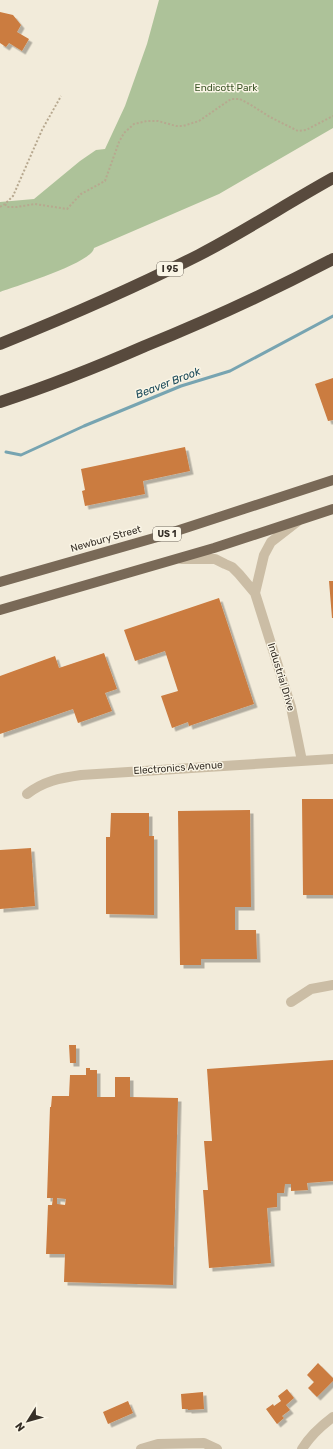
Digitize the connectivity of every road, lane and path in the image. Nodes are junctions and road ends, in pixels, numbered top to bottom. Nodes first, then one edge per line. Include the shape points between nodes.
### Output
1 (61, 96) dead end
2 (333, 116) edge
3 (333, 178) edge
4 (5, 204) junction
5 (0, 207) edge
6 (333, 259) edge
7 (0, 344) edge
8 (0, 402) edge
9 (333, 480) edge
10 (333, 509) edge
11 (300, 520) junction
12 (177, 558) junction
13 (0, 582) edge
14 (255, 593) junction
15 (0, 610) edge
16 (333, 759) edge
17 (302, 761) junction
18 (27, 794) dead end
19 (333, 985) edge
20 (291, 1002) dead end
21 (333, 1417) edge
22 (141, 1449) edge
23 (217, 1449) edge
24 (302, 1449) edge

1 - 4 path via 42,130 13,196
2 - 4 path via 306,130 298,131 240,99 230,99 199,121 183,126 158,121 134,124 124,133 105,181 81,194 67,209 35,204 12,208
3 - 7 highway, I 95 via 200,254 134,287
4 - 5 path
6 - 8 highway via 194,326 47,387
9 - 13 main road, Newbury Street / US 1 via 161,536
10 - 11 main road
11 - 12 main road
11 - 14 street via 271,542 264,555
12 - 14 street, Industrial Drive via 215,559 232,567
12 - 15 main road
14 - 17 street, Industrial Drive via 291,707
16 - 17 street, Electronics Avenue
17 - 18 street, Electronics Avenue via 81,775 57,778
19 - 20 street via 311,989
21 - 24 street via 321,1426
22 - 23 street via 158,1444 204,1443

